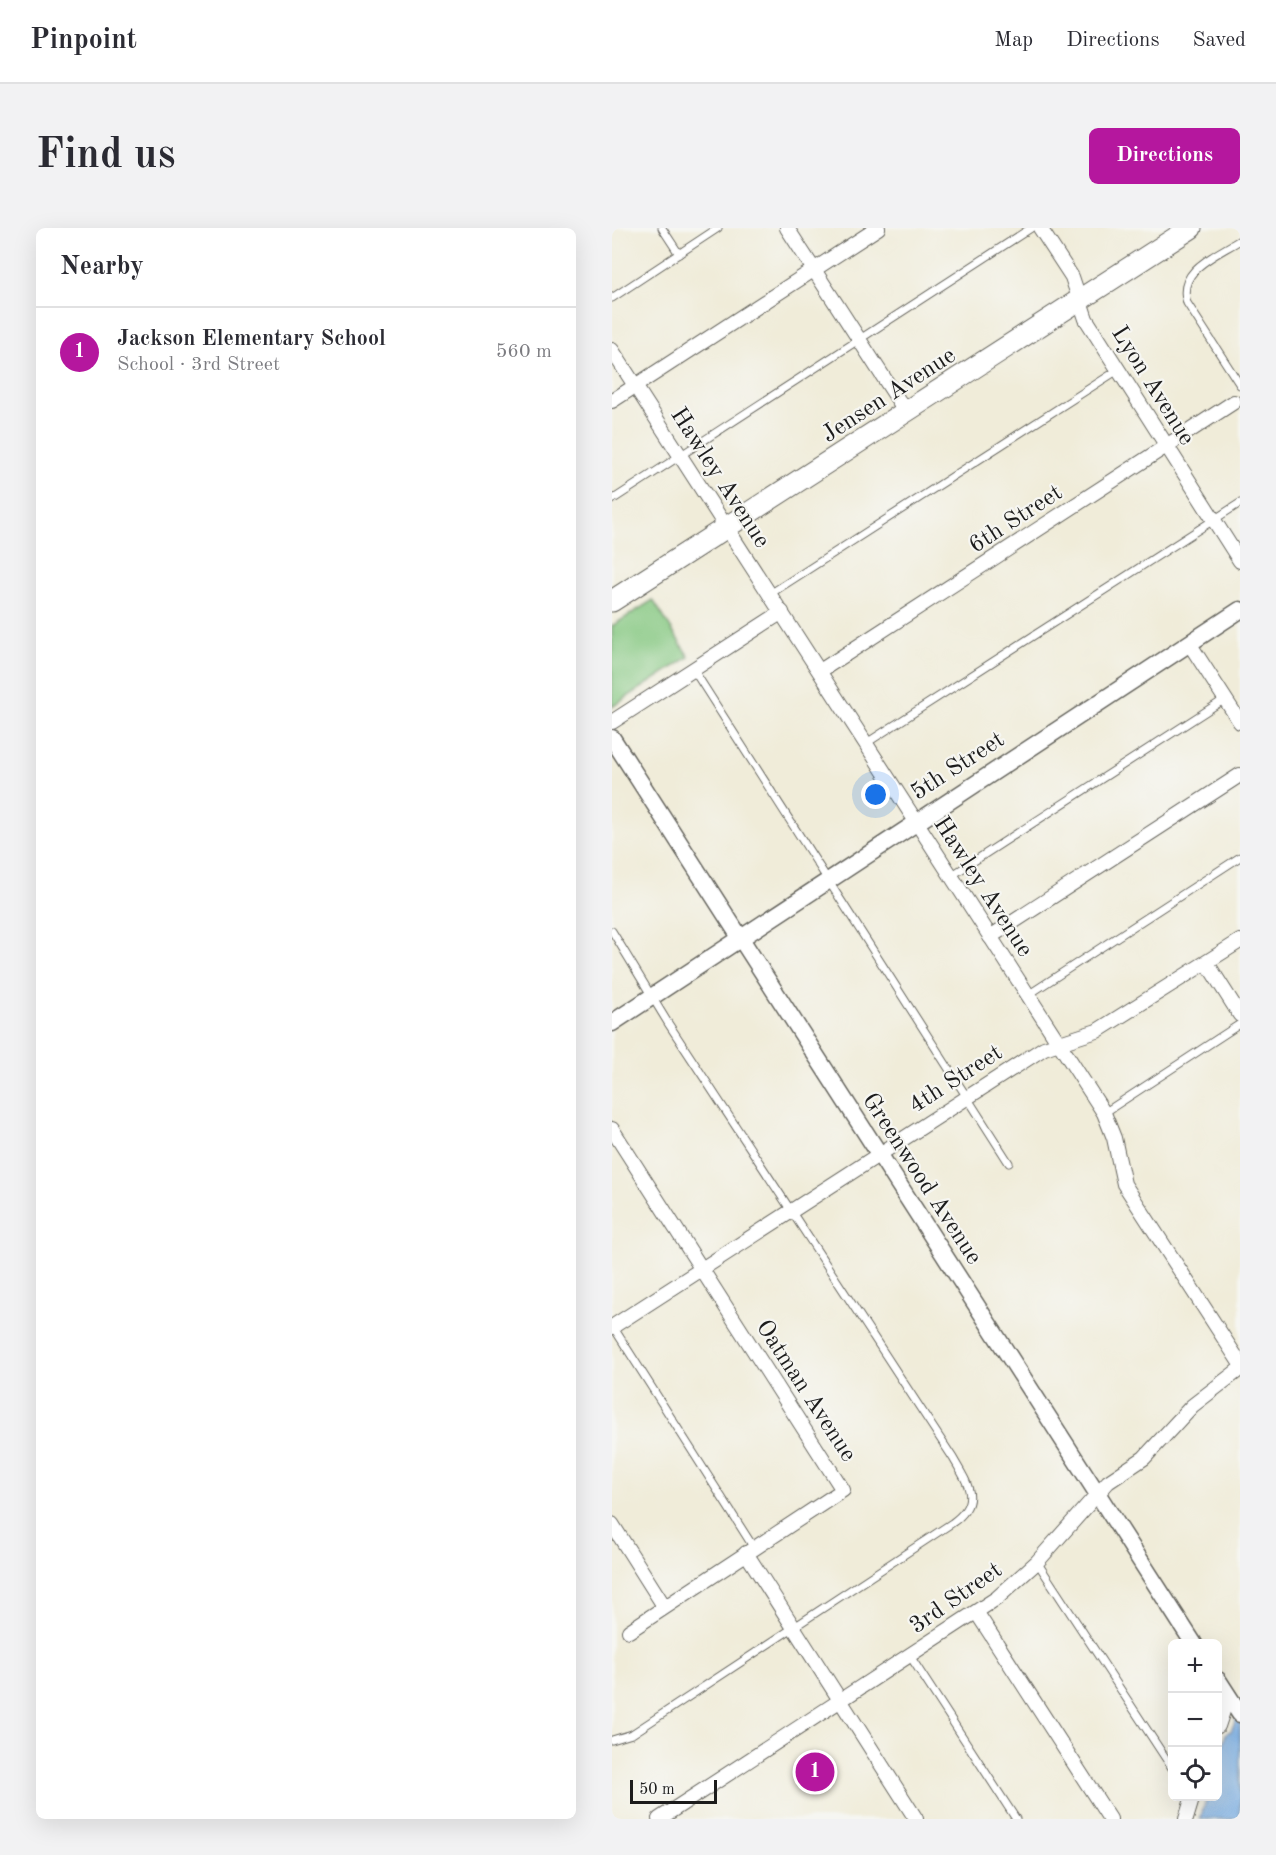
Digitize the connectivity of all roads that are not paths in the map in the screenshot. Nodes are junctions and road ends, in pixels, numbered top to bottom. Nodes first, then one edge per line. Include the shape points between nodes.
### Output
1 (662, 228) edge
2 (718, 228) edge
3 (787, 228) edge
4 (878, 228) edge
5 (1031, 228) edge
6 (1040, 228) edge
7 (1191, 228) edge
8 (1240, 240) edge
9 (680, 255) junction
10 (814, 270) junction
11 (612, 298) edge
12 (1079, 300) junction
13 (859, 339) junction
14 (612, 350) edge
15 (1118, 370) junction
16 (1240, 385) edge
17 (635, 386) junction
18 (612, 401) edge
19 (1234, 402) dead end
20 (906, 412) junction
21 (1166, 448) junction
22 (680, 454) junction
23 (612, 500) edge
24 (1240, 503) edge
25 (1214, 520) junction
26 (728, 528) junction
27 (1240, 561) edge
28 (770, 594) junction
29 (612, 601) edge
30 (1240, 610) edge
31 (782, 612) junction
32 (1189, 643) junction
33 (693, 669) junction
34 (820, 672) junction
35 (1225, 699) junction
36 (612, 722) edge
37 (1240, 722) edge
38 (612, 738) edge
39 (865, 744) junction
40 (1240, 775) edge
41 (915, 822) junction
42 (1240, 857) edge
43 (951, 876) junction
44 (829, 881) junction
45 (612, 931) edge
46 (990, 937) junction
47 (740, 940) junction
48 (1240, 941) edge
49 (1207, 963) junction
50 (1028, 995) junction
51 (653, 996) junction
52 (1240, 1015) edge
53 (612, 1023) edge
54 (1240, 1024) edge
55 (1057, 1042) junction
56 (967, 1097) junction
57 (1104, 1113) junction
58 (612, 1129) edge
59 (879, 1153) junction
60 (1009, 1163) dead end
61 (791, 1210) junction
62 (702, 1269) junction
63 (612, 1326) edge
64 (1240, 1363) edge
65 (1240, 1369) edge
66 (1097, 1494) junction
67 (612, 1524) edge
68 (750, 1551) junction
69 (1037, 1562) junction
70 (664, 1606) junction
71 (977, 1613) junction
72 (794, 1628) junction
73 (628, 1631) dead end
74 (1191, 1639) edge
75 (910, 1656) junction
76 (1222, 1686) edge
77 (1228, 1696) junction
78 (841, 1701) junction
79 (1222, 1714) edge
80 (1240, 1714) edge
81 (612, 1740) edge
82 (1168, 1760) edge
83 (1192, 1801) edge
84 (659, 1819) edge
85 (916, 1819) edge
86 (1016, 1819) edge
87 (1110, 1819) edge
88 (1186, 1819) edge

1 - 9 lane
2 - 9 lane
3 - 10 street
4 - 10 street
5 - 13 lane
6 - 12 street, Lyon Avenue via 1072,277
7 - 12 main road, Jensen Avenue
8 - 16 lane via 1197,268 1187,278 1184,292 1187,303
9 - 11 lane
10 - 13 street
10 - 17 street
12 - 15 street, Lyon Avenue via 1086,319
12 - 20 main road, Jensen Avenue
13 - 20 street
13 - 22 lane
14 - 17 street, Hawley Avenue
15 - 21 street, Lyon Avenue
15 - 28 lane
17 - 18 street
17 - 22 street, Hawley Avenue
19 - 21 street, 6th Street
20 - 26 main road, Jensen Avenue
21 - 25 street, Lyon Avenue
21 - 34 street, 6th Street
22 - 23 lane
22 - 26 street, Hawley Avenue
24 - 25 lane
25 - 27 street, Lyon Avenue
25 - 39 lane
26 - 28 street, Hawley Avenue
26 - 29 main road, Jensen Avenue
28 - 31 street, Hawley Avenue
30 - 32 street, 5th Street
31 - 33 street
31 - 34 street, Hawley Avenue
32 - 35 street
32 - 41 street, 5th Street
33 - 36 street
33 - 44 lane
34 - 39 street, Hawley Avenue
35 - 37 street
35 - 43 lane
38 - 47 street, Greenwood Avenue
39 - 41 street, Hawley Avenue
40 - 46 street
41 - 43 street, Hawley Avenue
41 - 44 street, 5th Street
42 - 50 lane
43 - 46 street, Hawley Avenue
44 - 47 street, 5th Street
44 - 56 lane
45 - 51 lane
46 - 50 street, Hawley Avenue
47 - 51 street, 5th Street
47 - 59 street, Greenwood Avenue
48 - 49 street, 4th Street
49 - 52 street
49 - 55 street, 4th Street via 1097,1031
50 - 55 street, Hawley Avenue
51 - 53 street, 5th Street
51 - 61 lane
54 - 57 lane
55 - 56 street, 4th Street
55 - 57 street, Hawley Avenue
56 - 59 street, 4th Street
56 - 60 lane
57 - 64 street, Hawley Avenue via 1124,1184
58 - 62 street, Oatman Avenue
59 - 61 street, 4th Street
59 - 66 street, Greenwood Avenue
61 - 62 street, 4th Street
61 - 72 lane via 953,1458 970,1494 962,1517
62 - 63 street, 4th Street
62 - 68 street, Oatman Avenue via 843,1490
63 - 68 lane
65 - 66 street, 3rd Street via 1208,1392 1156,1447
66 - 69 street, 3rd Street
66 - 74 street, Greenwood Avenue
67 - 70 street
68 - 70 street, Oatman Avenue
68 - 72 street
69 - 71 street, 3rd Street
69 - 82 lane
70 - 73 street, Oatman Avenue
71 - 75 street, 3rd Street
71 - 87 street
72 - 78 street
72 - 81 lane via 632,1734
75 - 78 street, 3rd Street
75 - 86 lane
76 - 77 street
77 - 79 street
77 - 80 street
78 - 84 street, 3rd Street
78 - 85 street
83 - 88 street

